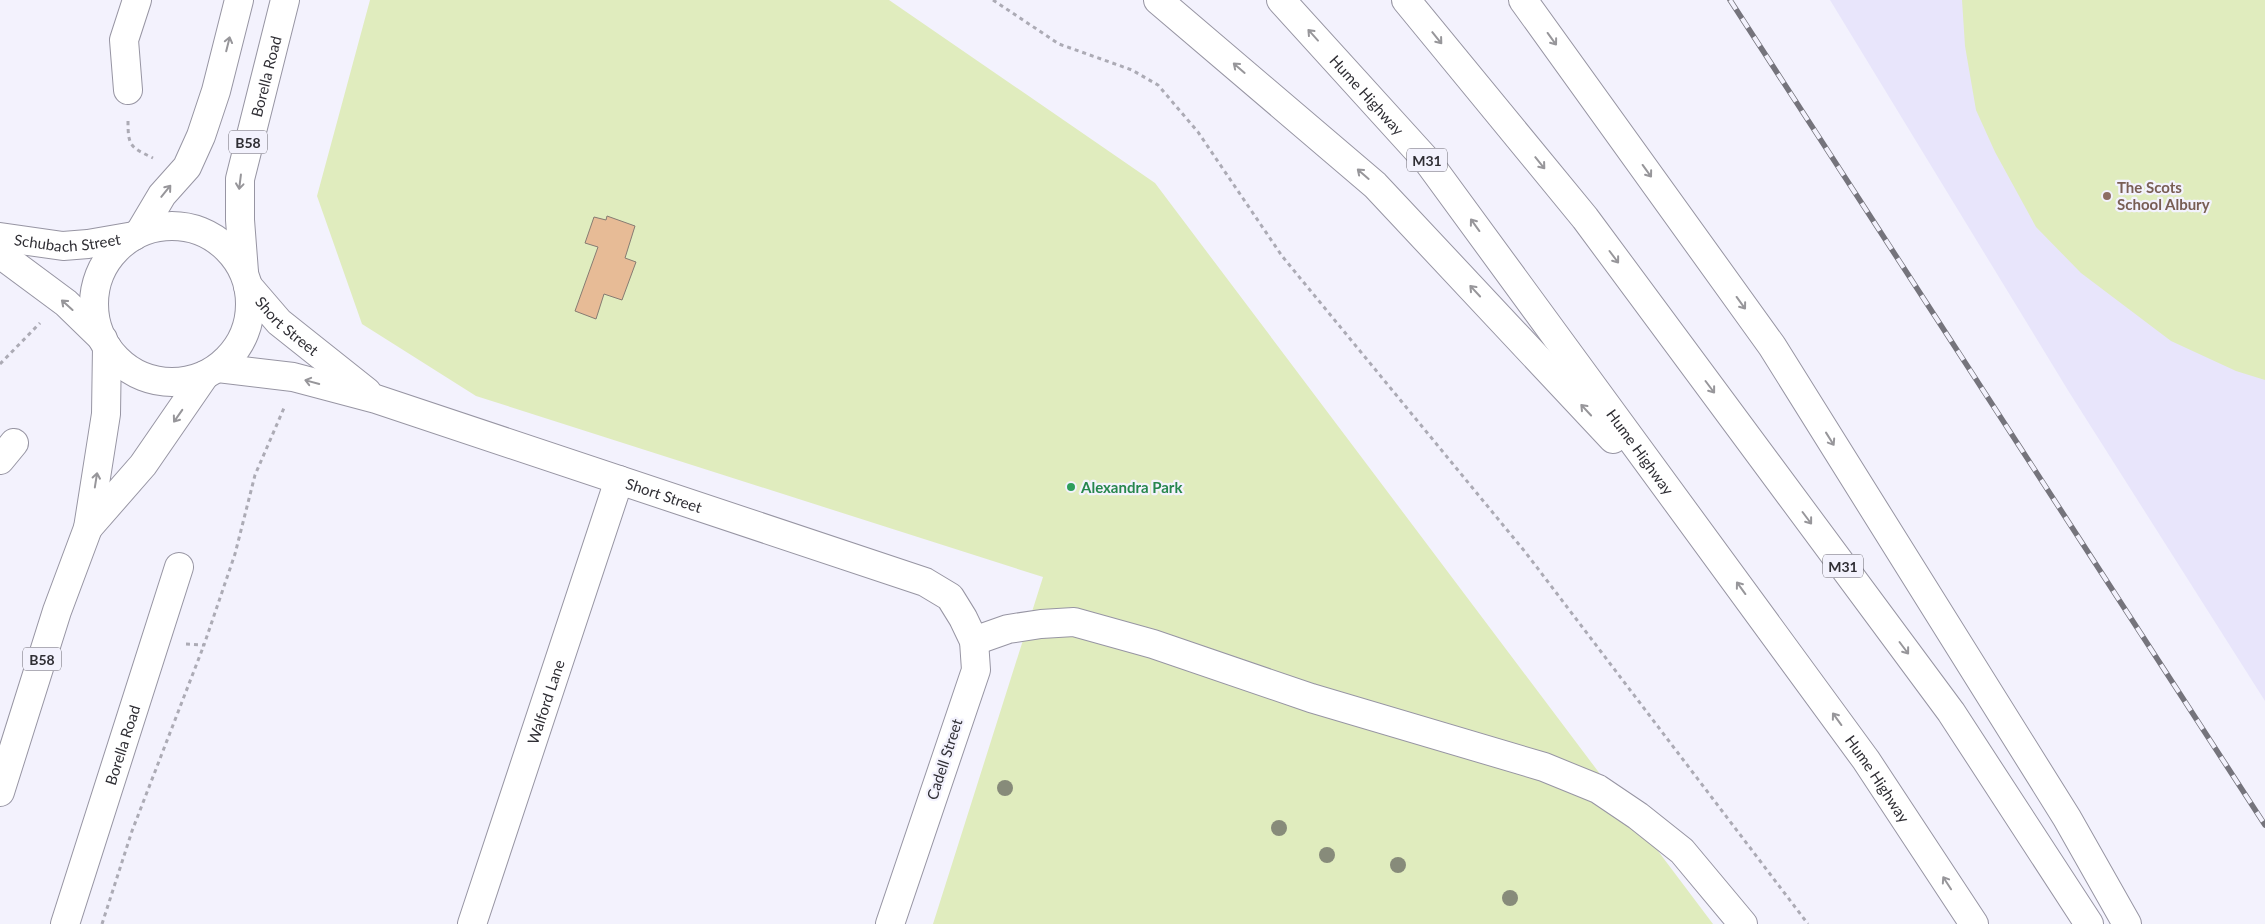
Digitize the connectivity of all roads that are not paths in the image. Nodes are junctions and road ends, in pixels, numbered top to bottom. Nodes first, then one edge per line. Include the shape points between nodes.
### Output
1 (137, 0) edge
2 (239, 0) edge
3 (285, 0) edge
4 (1158, 0) edge
5 (1281, 0) edge
6 (1406, 0) edge
7 (1523, 0) edge
8 (128, 90) road end
9 (137, 234) junction
10 (0, 237) edge
11 (0, 254) edge
12 (246, 279) junction
13 (105, 343) junction
14 (211, 371) junction
15 (376, 399) junction
16 (619, 480) junction
17 (88, 528) junction
18 (1702, 536) junction
19 (179, 567) dead end
20 (950, 597) joint
21 (974, 641) junction
22 (0, 792) edge
23 (65, 924) edge
24 (472, 924) edge
25 (890, 924) edge
26 (1743, 924) edge
27 (1974, 924) edge
28 (2089, 924) edge
29 (2127, 924) edge

1 - 8 main road via 124,40
9 -> 2 main road, B58 via 162,195 187,167 201,136
3 -> 12 main road, Borella Road / B58 via 240,179
18 -> 4 main road via 1375,185
18 -> 5 main road, Hume Highway / M31 via 1429,163
6 -> 28 main road, M31 via 1585,218 1945,704
7 -> 29 main road via 1772,346 2067,818
9 - 10 main road, Schubach Street via 62,246
9 - 12 main road, B58 via 167,226 194,228 229,249
9 - 13 main road, B58 via 111,255 98,282 94,310
13 -> 11 main road, Schubach Street via 66,303
12 - 14 main road, B58 via 250,302 246,332 239,346
12 - 15 main road, Short Street via 278,322
13 - 14 main road, B58 via 117,360 143,377 174,383
17 -> 13 main road, B58 via 106,414
15 -> 14 main road, Short Street via 293,377
14 -> 17 main road, B58 via 143,465
15 - 16 main road, Short Street
16 - 20 main road, Short Street via 925,582
16 - 24 main road, Walford Lane
17 - 22 main road, B58 via 57,610
27 -> 18 main road, Hume Highway / M31 via 1866,760
19 - 23 main road, Borella Road
20 - 21 main road, Cadell Street
21 - 25 main road, Cadell Street via 976,670
21 - 26 main road via 1008,630 1074,622 1154,644 1311,698 1544,767 1598,790 1638,816 1682,851

